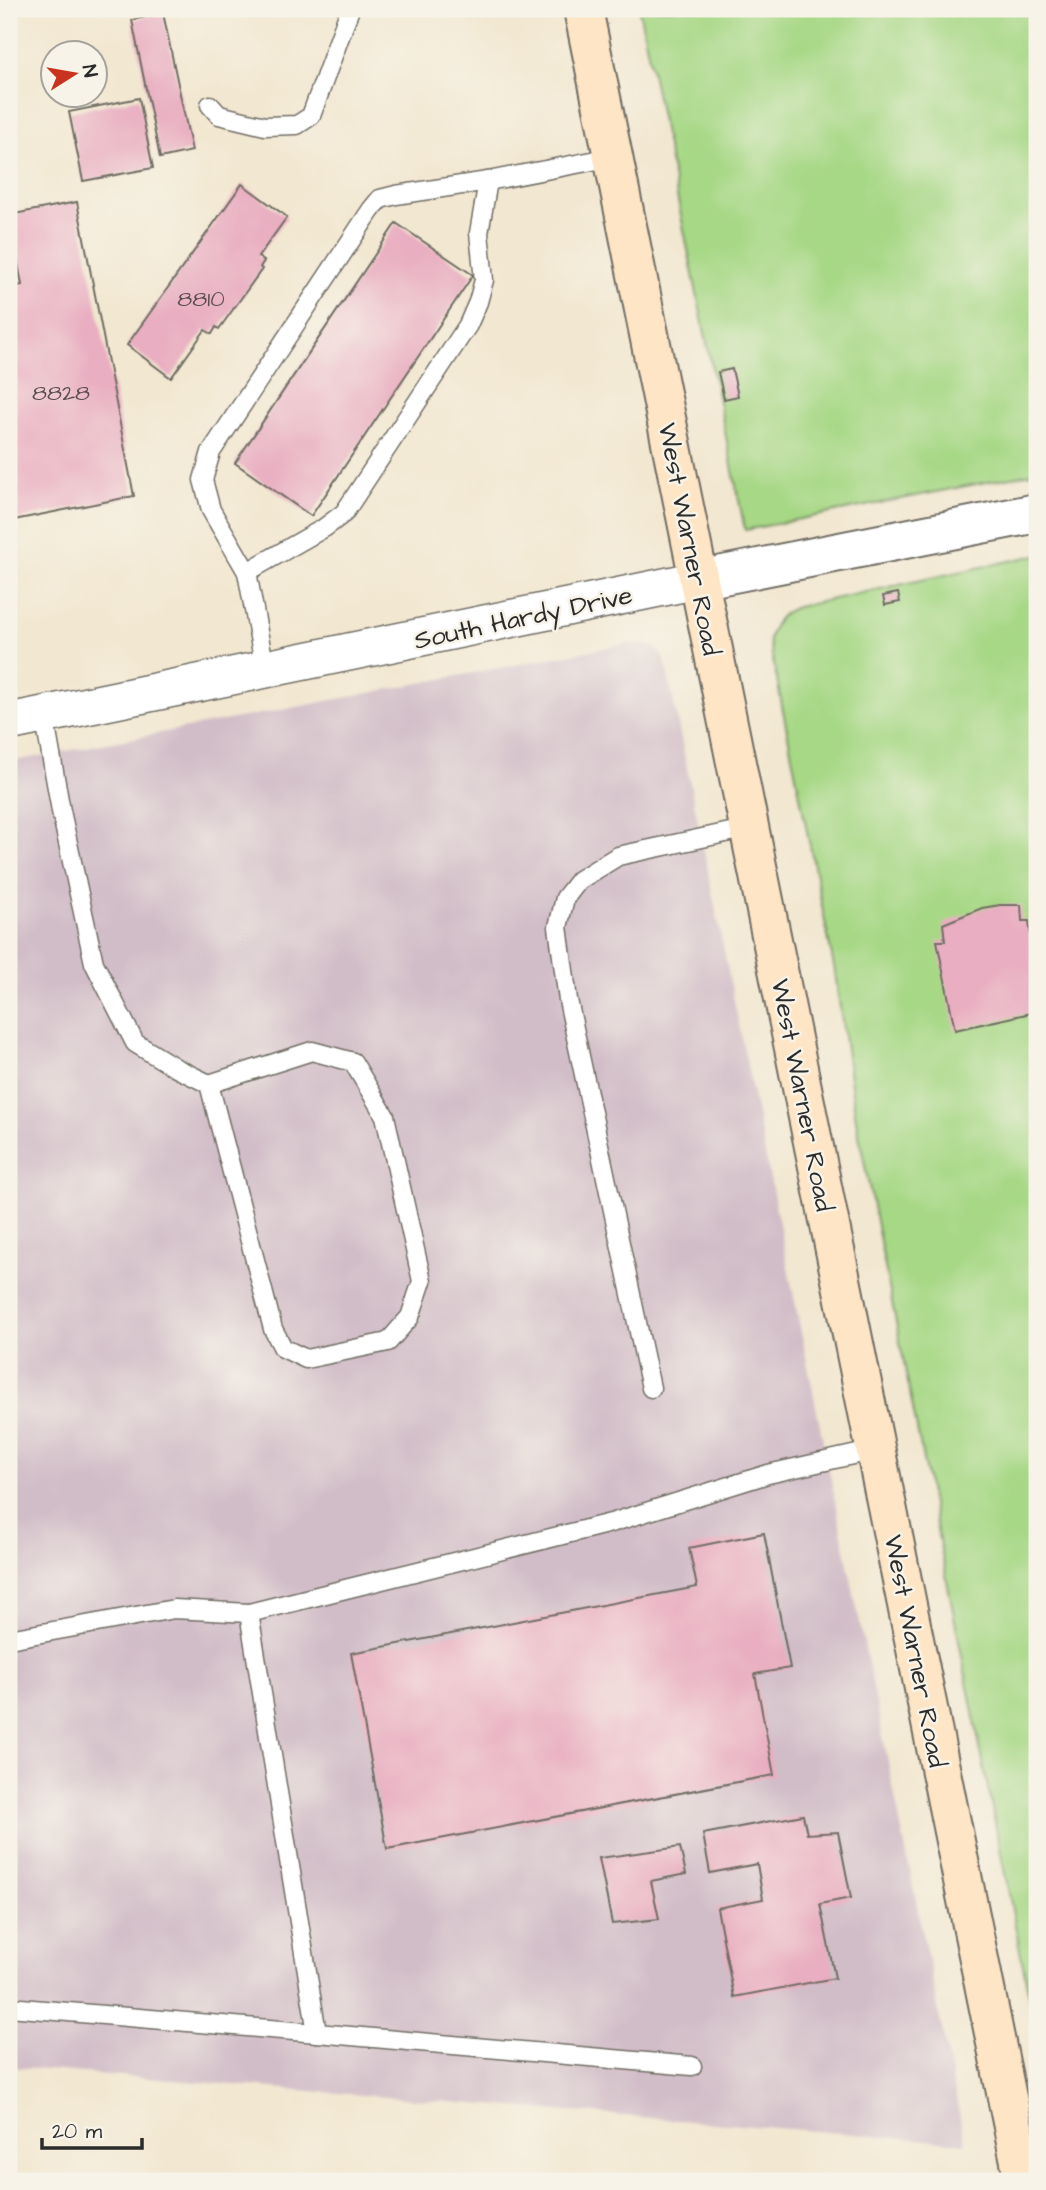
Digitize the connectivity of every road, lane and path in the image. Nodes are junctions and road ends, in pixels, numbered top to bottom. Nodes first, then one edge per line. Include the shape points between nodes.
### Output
1 (350, 9) edge
2 (583, 9) edge
3 (210, 105) dead end
4 (613, 157) junction
5 (488, 181) junction
6 (1037, 513) edge
7 (247, 572) junction
8 (698, 580) junction
9 (265, 669) junction
10 (26, 719) edge
11 (749, 828) junction
12 (209, 1084) junction
13 (651, 1388) dead end
14 (875, 1450) junction
15 (249, 1614) junction
16 (9, 1639) edge
17 (9, 2007) edge
18 (317, 2033) junction
19 (692, 2066) dead end
20 (1024, 2181) edge

1 - 3 lane via 312,116 297,125 265,126 219,115
2 - 4 main road, West Warner Road
4 - 5 lane
4 - 8 main road, West Warner Road
5 - 7 lane via 479,233 484,280 468,324 344,513
5 - 7 lane via 380,199 211,452 203,480 211,510
6 - 8 street, South Hardy Drive
7 - 9 lane
8 - 9 street, South Hardy Drive
8 - 11 main road, West Warner Road
9 - 10 street, South Hardy Drive
10 - 12 lane via 61,811 94,963 135,1043
11 - 13 lane via 618,856 579,880 565,898 558,927 568,1000
11 - 14 main road, West Warner Road
12 - 12 lane via 273,1329 283,1348 306,1359 388,1342 410,1317 422,1281 385,1116 353,1062 313,1051
14 - 15 lane via 768,1475 611,1523
14 - 20 main road, West Warner Road
15 - 16 lane via 174,1609
15 - 18 lane
17 - 18 lane
18 - 19 lane

